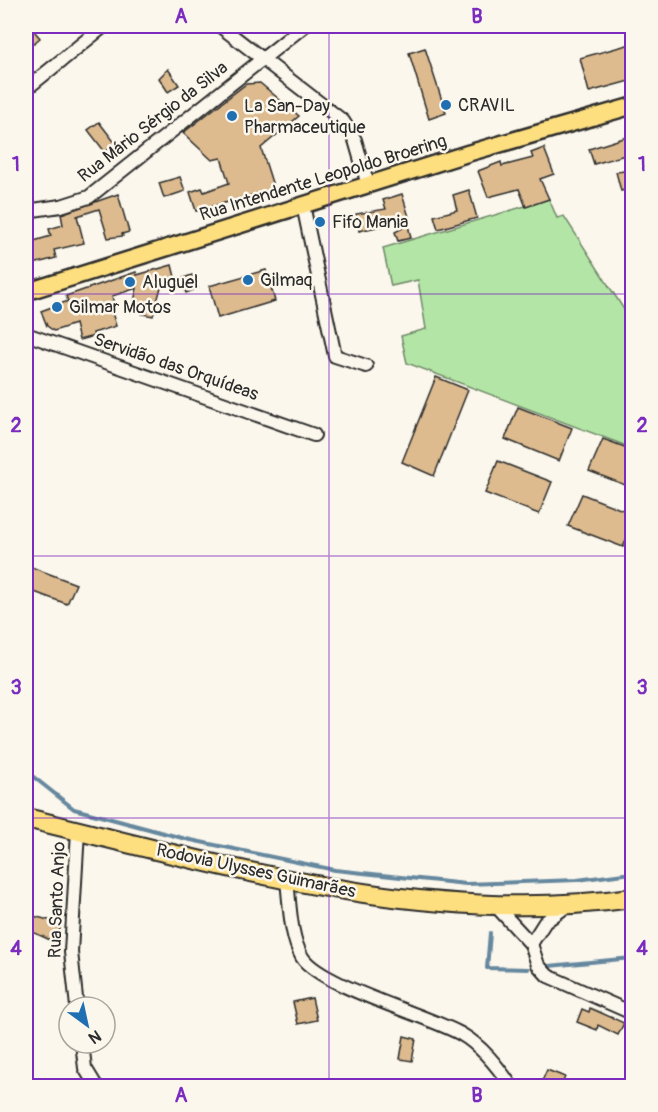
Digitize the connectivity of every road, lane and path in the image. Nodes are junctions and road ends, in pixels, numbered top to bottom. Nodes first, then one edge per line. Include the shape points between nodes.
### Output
1 (105, 26) edge
2 (220, 26) edge
3 (304, 26) edge
4 (263, 59) junction
5 (26, 89) edge
6 (631, 111) edge
7 (368, 185) junction
8 (303, 205) junction
9 (26, 211) edge
10 (26, 292) edge
11 (26, 334) edge
12 (366, 366) dead end
13 (314, 435) dead end
14 (26, 818) edge
15 (78, 831) junction
16 (287, 881) junction
17 (633, 898) edge
18 (495, 905) junction
19 (569, 905) junction
20 (531, 944) junction
21 (76, 995) edge
22 (633, 1013) edge
23 (83, 1055) edge
24 (96, 1086) edge
25 (511, 1086) edge

1 - 5 street
2 - 4 street
3 - 4 street, Rua Mário Sérgio da Silva
4 - 7 street via 343,121 355,140
4 - 9 street, Rua Mário Sérgio da Silva via 89,197
6 - 7 main road, Rua Intendente Leopoldo Broering
7 - 8 main road, Rua Intendente Leopoldo Broering
8 - 10 main road, Rua Intendente Leopoldo Broering
8 - 12 street via 335,356
11 - 13 street, Servidão das Orquídeas
14 - 15 highway, Rodovia Ulysses Guimarães
15 - 16 highway, Rodovia Ulysses Guimarães
15 - 21 street, Rua Santo Anjo via 71,952
16 - 18 highway, Rodovia Ulysses Guimarães via 395,898
16 - 25 street via 293,928 307,963 346,986 460,1034 488,1056
17 - 19 highway, Rodovia Ulysses Guimarães
18 - 19 highway, Rodovia Ulysses Guimarães
18 - 20 street
19 - 20 street via 545,922
20 - 22 street via 538,965 548,976
23 - 24 street via 85,1068

